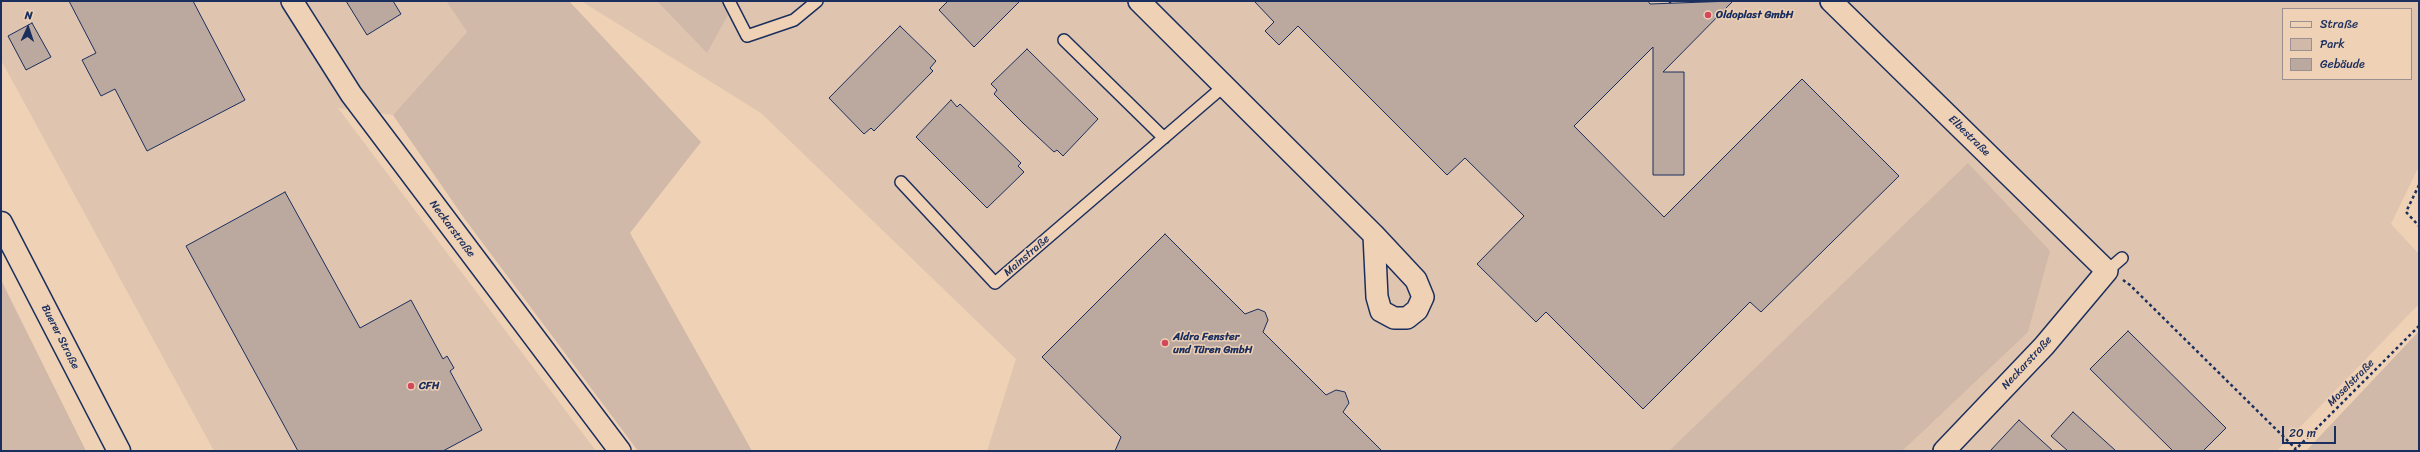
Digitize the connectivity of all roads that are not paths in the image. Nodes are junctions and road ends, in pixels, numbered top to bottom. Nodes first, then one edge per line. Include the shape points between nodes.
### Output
1 (292, 1) edge
2 (729, 1) edge
3 (817, 1) edge
4 (1139, 1) edge
5 (1831, 1) edge
6 (1064, 40) dead end
7 (1224, 86) junction
8 (1164, 138) junction
9 (901, 182) dead end
10 (1, 223) edge
11 (1374, 235) dead end
12 (2122, 258) dead end
13 (2106, 271) junction
14 (119, 451) edge
15 (620, 451) edge
16 (1944, 451) edge

1 - 15 street, Neckarstraße via 351,94
2 - 3 lane via 747,36 794,20
4 - 7 street
5 - 13 street, Elbestraße
6 - 8 lane
7 - 8 lane, Mainstraße
7 - 11 street
8 - 9 lane, Mainstraße via 995,283
10 - 14 street, Buerer Straße
12 - 13 lane
13 - 16 street, Neckarstraße via 2044,346

